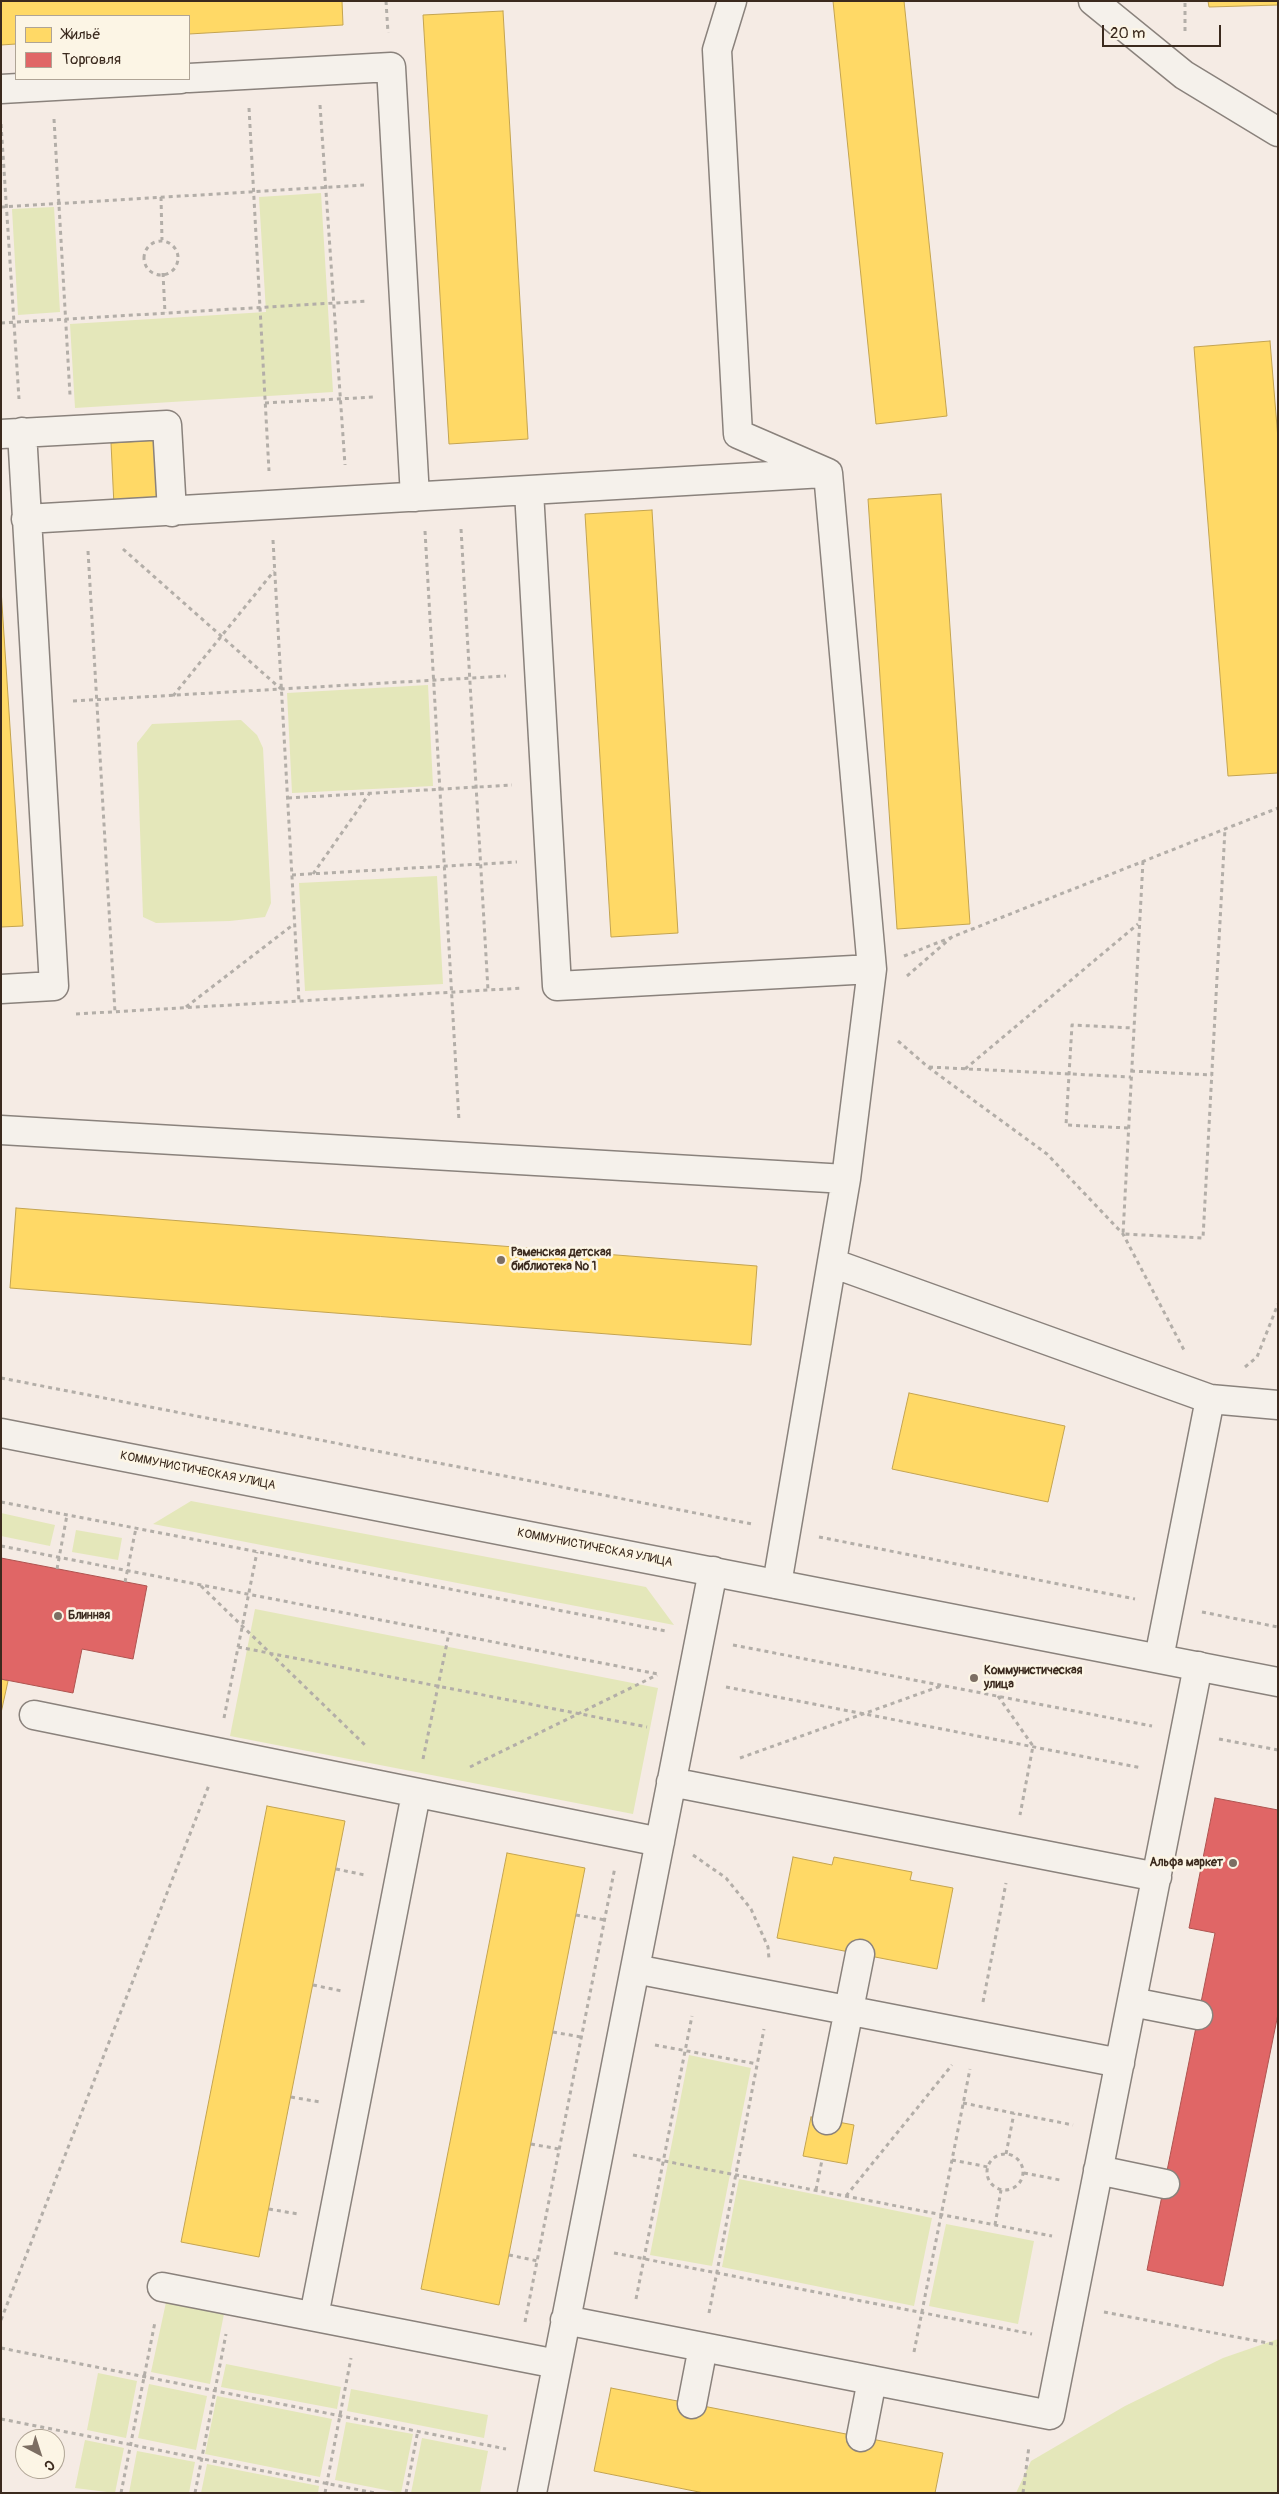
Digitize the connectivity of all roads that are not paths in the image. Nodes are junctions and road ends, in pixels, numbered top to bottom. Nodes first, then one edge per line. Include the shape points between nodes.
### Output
1 (732, 1) edge
2 (1093, 1) edge
3 (1123, 14) edge
4 (190, 78) edge
5 (163, 80) edge
6 (1, 89) edge
7 (1278, 132) edge
8 (11, 433) edge
9 (828, 473) junction
10 (529, 491) junction
11 (419, 497) junction
12 (172, 512) junction
13 (26, 519) junction
14 (872, 969) junction
15 (1, 989) edge
16 (1, 1130) edge
17 (846, 1179) junction
18 (832, 1263) junction
19 (1210, 1399) junction
20 (1278, 1405) edge
21 (1, 1433) edge
22 (713, 1571) junction
23 (777, 1584) junction
24 (1159, 1658) junction
25 (1198, 1666) junction
26 (1278, 1682) edge
27 (34, 1715) dead end
28 (671, 1782) junction
29 (416, 1794) junction
30 (660, 1842) junction
31 (1156, 1877) junction
32 (860, 1954) dead end
33 (635, 1969) junction
34 (1132, 2002) junction
35 (849, 2011) junction
36 (1198, 2016) dead end
37 (1120, 2063) junction
38 (827, 2120) dead end
39 (1098, 2170) junction
40 (1164, 2184) dead end
41 (162, 2287) road end
42 (314, 2316) junction
43 (566, 2320) junction
44 (703, 2347) junction
45 (557, 2364) junction
46 (872, 2380) junction
47 (692, 2404) dead end
48 (861, 2437) dead end
49 (532, 2493) edge

1 - 9 main road via 717,50 738,434
2 - 3 main road
3 - 7 main road via 1184,75
4 - 11 main road via 391,67
5 - 6 main road
8 - 12 main road via 167,425
8 - 13 main road
9 - 10 main road
9 - 14 main road
10 - 11 main road
10 - 14 main road via 556,986
11 - 12 main road
12 - 13 main road
13 - 15 main road via 54,986
14 - 17 main road
16 - 17 main road
17 - 18 main road
18 - 19 main road
18 - 23 main road
19 - 20 main road
19 - 24 main road
21 - 22 main road, КОММУНИСТИЧЕСКАЯ УЛИЦА
22 - 23 main road, КОММУНИСТИЧЕСКАЯ УЛИЦА
22 - 28 main road
23 - 24 main road, КОММУНИСТИЧЕСКАЯ УЛИЦА
24 - 25 main road, КОММУНИСТИЧЕСКАЯ УЛИЦА
25 - 26 main road, КОММУНИСТИЧЕСКАЯ УЛИЦА
25 - 31 main road
27 - 29 main road
28 - 30 main road
28 - 31 main road
29 - 30 main road
29 - 42 main road
30 - 33 main road
31 - 34 main road
32 - 35 main road
33 - 35 main road
33 - 43 main road
34 - 36 main road
34 - 37 main road
35 - 37 main road
35 - 38 main road
37 - 39 main road
39 - 40 main road
39 - 46 main road via 1050,2415
41 - 42 main road
42 - 45 main road
43 - 44 main road
43 - 45 main road
44 - 46 main road
44 - 47 main road
45 - 49 main road
46 - 48 main road

